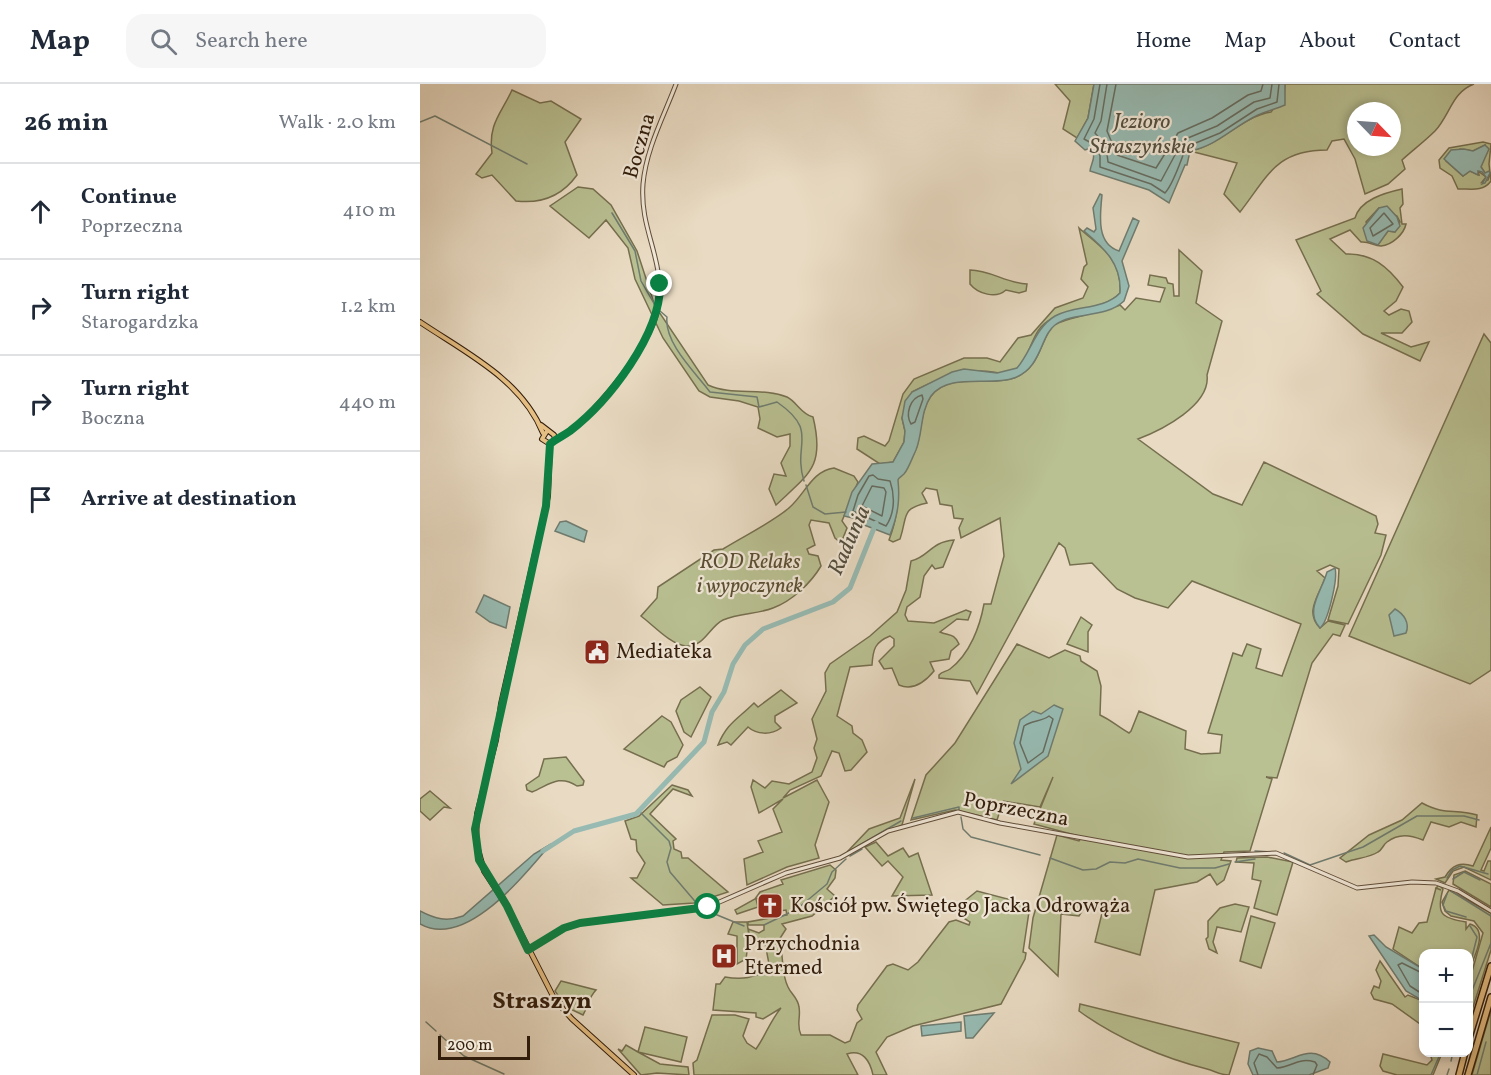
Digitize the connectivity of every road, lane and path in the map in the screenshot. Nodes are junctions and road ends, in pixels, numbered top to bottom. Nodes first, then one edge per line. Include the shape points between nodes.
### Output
1 (676, 84) edge
2 (420, 322) edge
3 (545, 432) junction
4 (554, 437) junction
5 (548, 444) junction
6 (1491, 911) edge
7 (528, 950) junction
8 (1491, 966) edge
9 (1491, 996) edge
10 (1473, 1025) edge
11 (1464, 1057) edge
12 (634, 1075) edge
13 (1459, 1075) edge
14 (1468, 1075) edge

1 - 4 street, Boczna via 643,181 645,223 660,284 655,319 612,386 564,435
2 - 3 main road via 510,384
3 - 4 main road
3 - 5 main road via 542,439
4 - 5 main road
5 - 7 main road via 546,506 476,819 478,856
6 - 7 street, Poprzeczna via 1458,891 1429,881 1357,888 1276,853 1188,857 958,812 888,831 840,858 786,873 708,907 580,923
7 - 12 main road via 562,1009
8 - 10 highway
9 - 14 highway
11 - 13 highway

